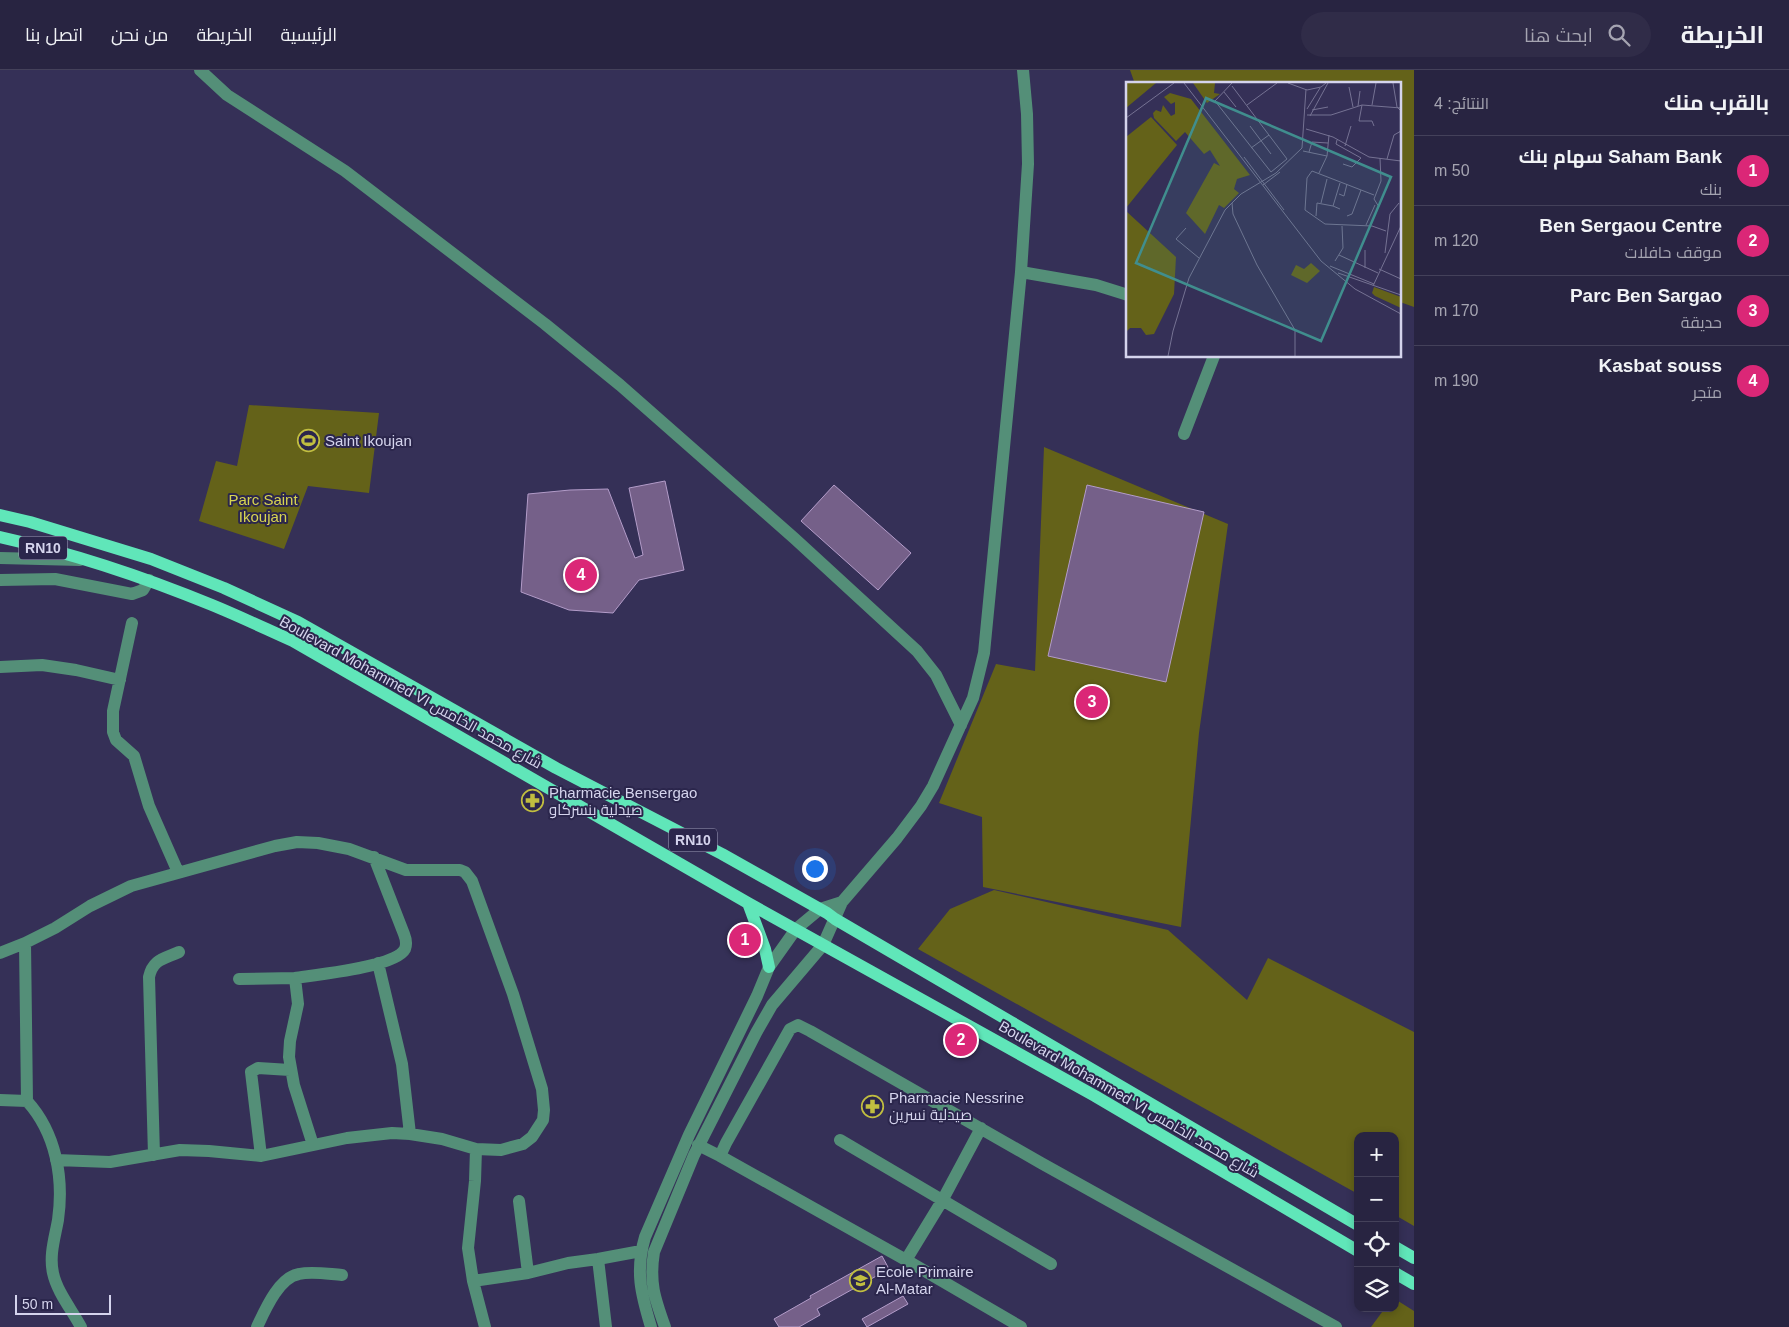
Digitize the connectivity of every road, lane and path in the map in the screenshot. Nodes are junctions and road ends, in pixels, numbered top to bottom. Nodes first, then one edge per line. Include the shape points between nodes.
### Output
1 (200, 70) edge
2 (1022, 70) edge
3 (1021, 272) junction
4 (1126, 294) edge
5 (1213, 358) edge
6 (1184, 434) dead end
7 (0, 515) edge
8 (0, 537) edge
9 (0, 558) edge
10 (85, 561) junction
11 (0, 580) edge
12 (149, 580) junction
13 (132, 623) dead end
14 (0, 667) edge
15 (120, 680) junction
16 (961, 725) junction
17 (374, 857) junction
18 (178, 872) junction
19 (842, 902) junction
20 (748, 903) junction
21 (820, 909) junction
22 (834, 919) junction
23 (796, 929) junction
24 (25, 943) junction
25 (823, 945) junction
26 (179, 952) dead end
27 (0, 953) edge
28 (378, 963) junction
29 (769, 967) junction
30 (295, 978) junction
31 (239, 979) dead end
32 (290, 1070) junction
33 (0, 1100) edge
34 (27, 1101) junction
35 (981, 1128) junction
36 (410, 1134) junction
37 (840, 1140) dead end
38 (313, 1145) junction
39 (698, 1145) junction
40 (476, 1149) junction
41 (154, 1155) junction
42 (261, 1156) junction
43 (720, 1156) junction
44 (56, 1160) junction
45 (942, 1200) junction
46 (519, 1201) dead end
47 (1354, 1223) edge
48 (1354, 1249) edge
49 (1399, 1249) edge
50 (641, 1251) junction
51 (1414, 1258) edge
52 (598, 1259) junction
53 (906, 1260) junction
54 (1051, 1264) dead end
55 (528, 1273) junction
56 (342, 1275) dead end
57 (1399, 1275) edge
58 (473, 1281) junction
59 (1414, 1284) edge
60 (82, 1327) edge
61 (258, 1327) edge
62 (486, 1327) edge
63 (606, 1327) edge
64 (651, 1327) edge
65 (665, 1327) edge
66 (1021, 1327) edge
67 (1336, 1327) edge

1 - 16 street via 227,95 345,171 620,385 917,651 936,675
2 - 3 street via 1028,164
3 - 4 street
3 - 16 street via 984,653
5 - 6 street
7 - 21 main road, Boulevard Mohammed VI شارع محمد الخامس / RN10 via 151,559 291,618 556,768
8 - 10 main road, Boulevard Mohammed VI شارع محمد الخامس / RN10
9 - 10 street
10 - 12 main road, Boulevard Mohammed VI شارع محمد الخامس / RN10
11 - 12 street via 55,579 132,594 143,590
12 - 20 main road, Boulevard Mohammed VI شارع محمد الخامس / RN10 via 293,641
13 - 15 street
14 - 15 street via 42,665
15 - 18 street via 113,711 113,732 116,740 134,756 150,806
16 - 19 street via 921,806
17 - 18 street via 336,846 297,842
17 - 28 street via 406,942 404,950 397,956
17 - 40 street via 406,870 452,869 469,875 513,994 542,1089 543,1120 523,1144 501,1150
18 - 24 street via 109,896
19 - 21 street
19 - 22 street
20 - 23 main road, Boulevard Mohammed VI شارع محمد الخامس / RN10
20 - 29 main road
21 - 22 main road, Boulevard Mohammed VI شارع محمد الخامس / RN10
21 - 23 street
22 - 25 street
22 - 47 main road, Boulevard Mohammed VI شارع محمد الخامس / RN10
23 - 25 main road, Boulevard Mohammed VI شارع محمد الخامس / RN10
23 - 29 street
24 - 27 street
24 - 34 street
25 - 39 street via 772,1005
25 - 48 main road, Boulevard Mohammed VI شارع محمد الخامس / RN10 via 1095,1096
26 - 41 street via 155,962 148,977
28 - 30 street via 348,971
28 - 36 street via 402,1064
29 - 50 street via 689,1135
30 - 31 street
30 - 32 street via 298,1004 288,1057
32 - 38 street
32 - 42 street via 258,1068 250,1072
33 - 34 street
34 - 44 street via 49,1131
35 - 43 street via 798,1025 790,1029 779,1046
35 - 45 street
35 - 67 street
36 - 38 street via 371,1134
36 - 40 street
37 - 45 street
38 - 42 street
39 - 43 street
39 - 65 street via 654,1252 651,1267 651,1283
40 - 58 street via 468,1248
41 - 42 street via 180,1150
41 - 44 street via 110,1162
43 - 53 street
44 - 60 street via 60,1191 51,1258 53,1272 57,1285
45 - 53 street
45 - 54 street
46 - 55 street
49 - 51 main road
50 - 52 street
50 - 64 street via 640,1285
52 - 55 street
52 - 63 street
53 - 66 street
55 - 58 street
56 - 61 street via 299,1274 289,1277 278,1289
57 - 59 main road
58 - 62 street

